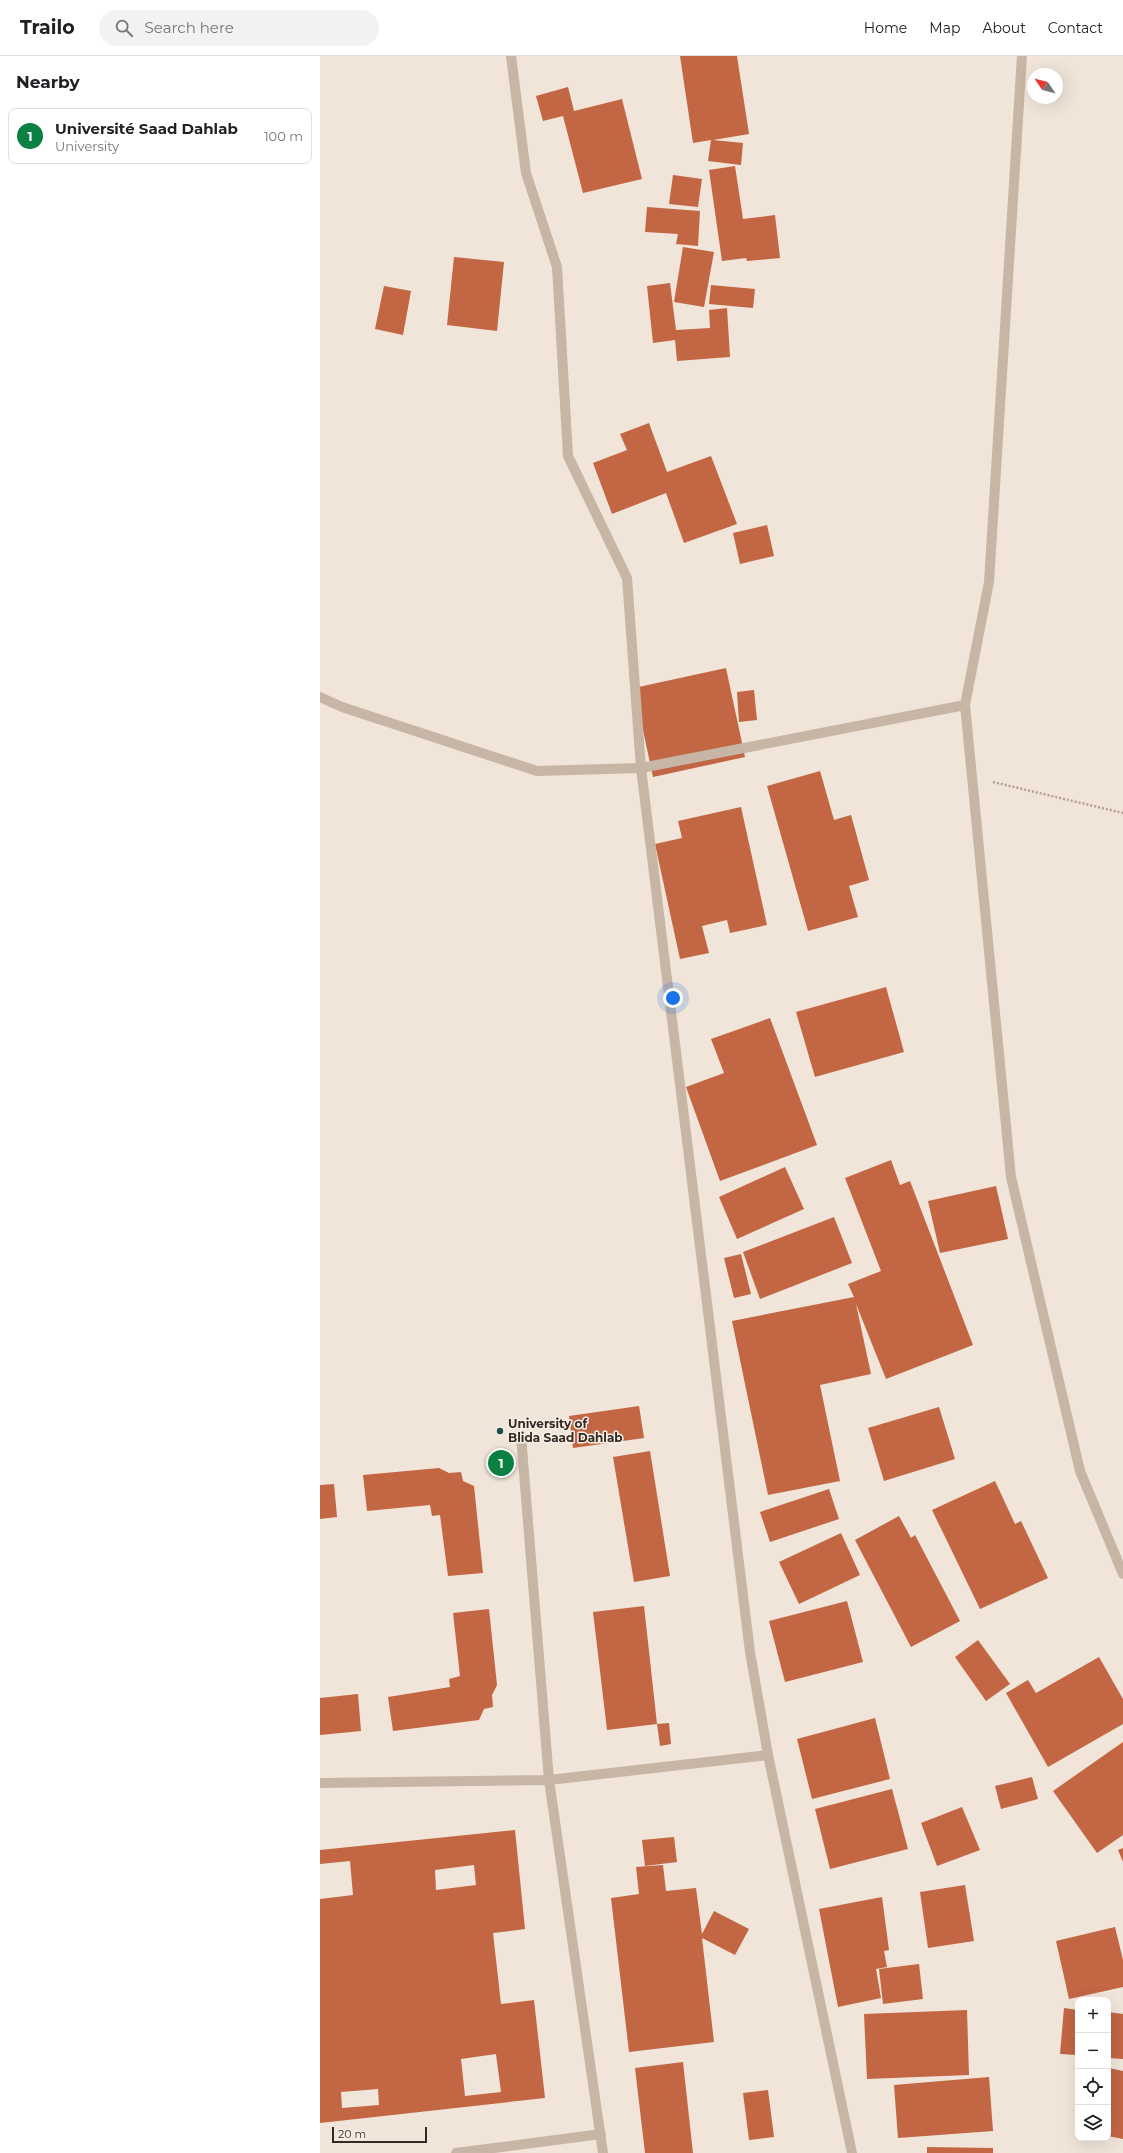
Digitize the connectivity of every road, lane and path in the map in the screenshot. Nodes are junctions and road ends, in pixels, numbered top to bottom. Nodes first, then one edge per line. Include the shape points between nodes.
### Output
1 (511, 56) edge
2 (1022, 56) edge
3 (320, 698) edge
4 (965, 706) junction
5 (641, 768) junction
6 (972, 776) junction
7 (1123, 814) edge
8 (521, 1436) dead end
9 (1123, 1574) edge
10 (768, 1755) junction
11 (549, 1780) junction
12 (320, 1783) edge
13 (601, 2134) junction
14 (456, 2153) edge
15 (603, 2153) edge
16 (852, 2153) edge

1 - 5 street via 526,173 557,267 568,456 627,578
2 - 4 street via 989,582
3 - 5 street via 537,771
4 - 5 street
4 - 6 street
5 - 10 street via 750,1652
6 - 7 path
6 - 9 street via 1011,1177 1080,1471
8 - 11 street
10 - 11 street
10 - 16 street
11 - 12 street
11 - 13 street
13 - 14 street
13 - 15 street

